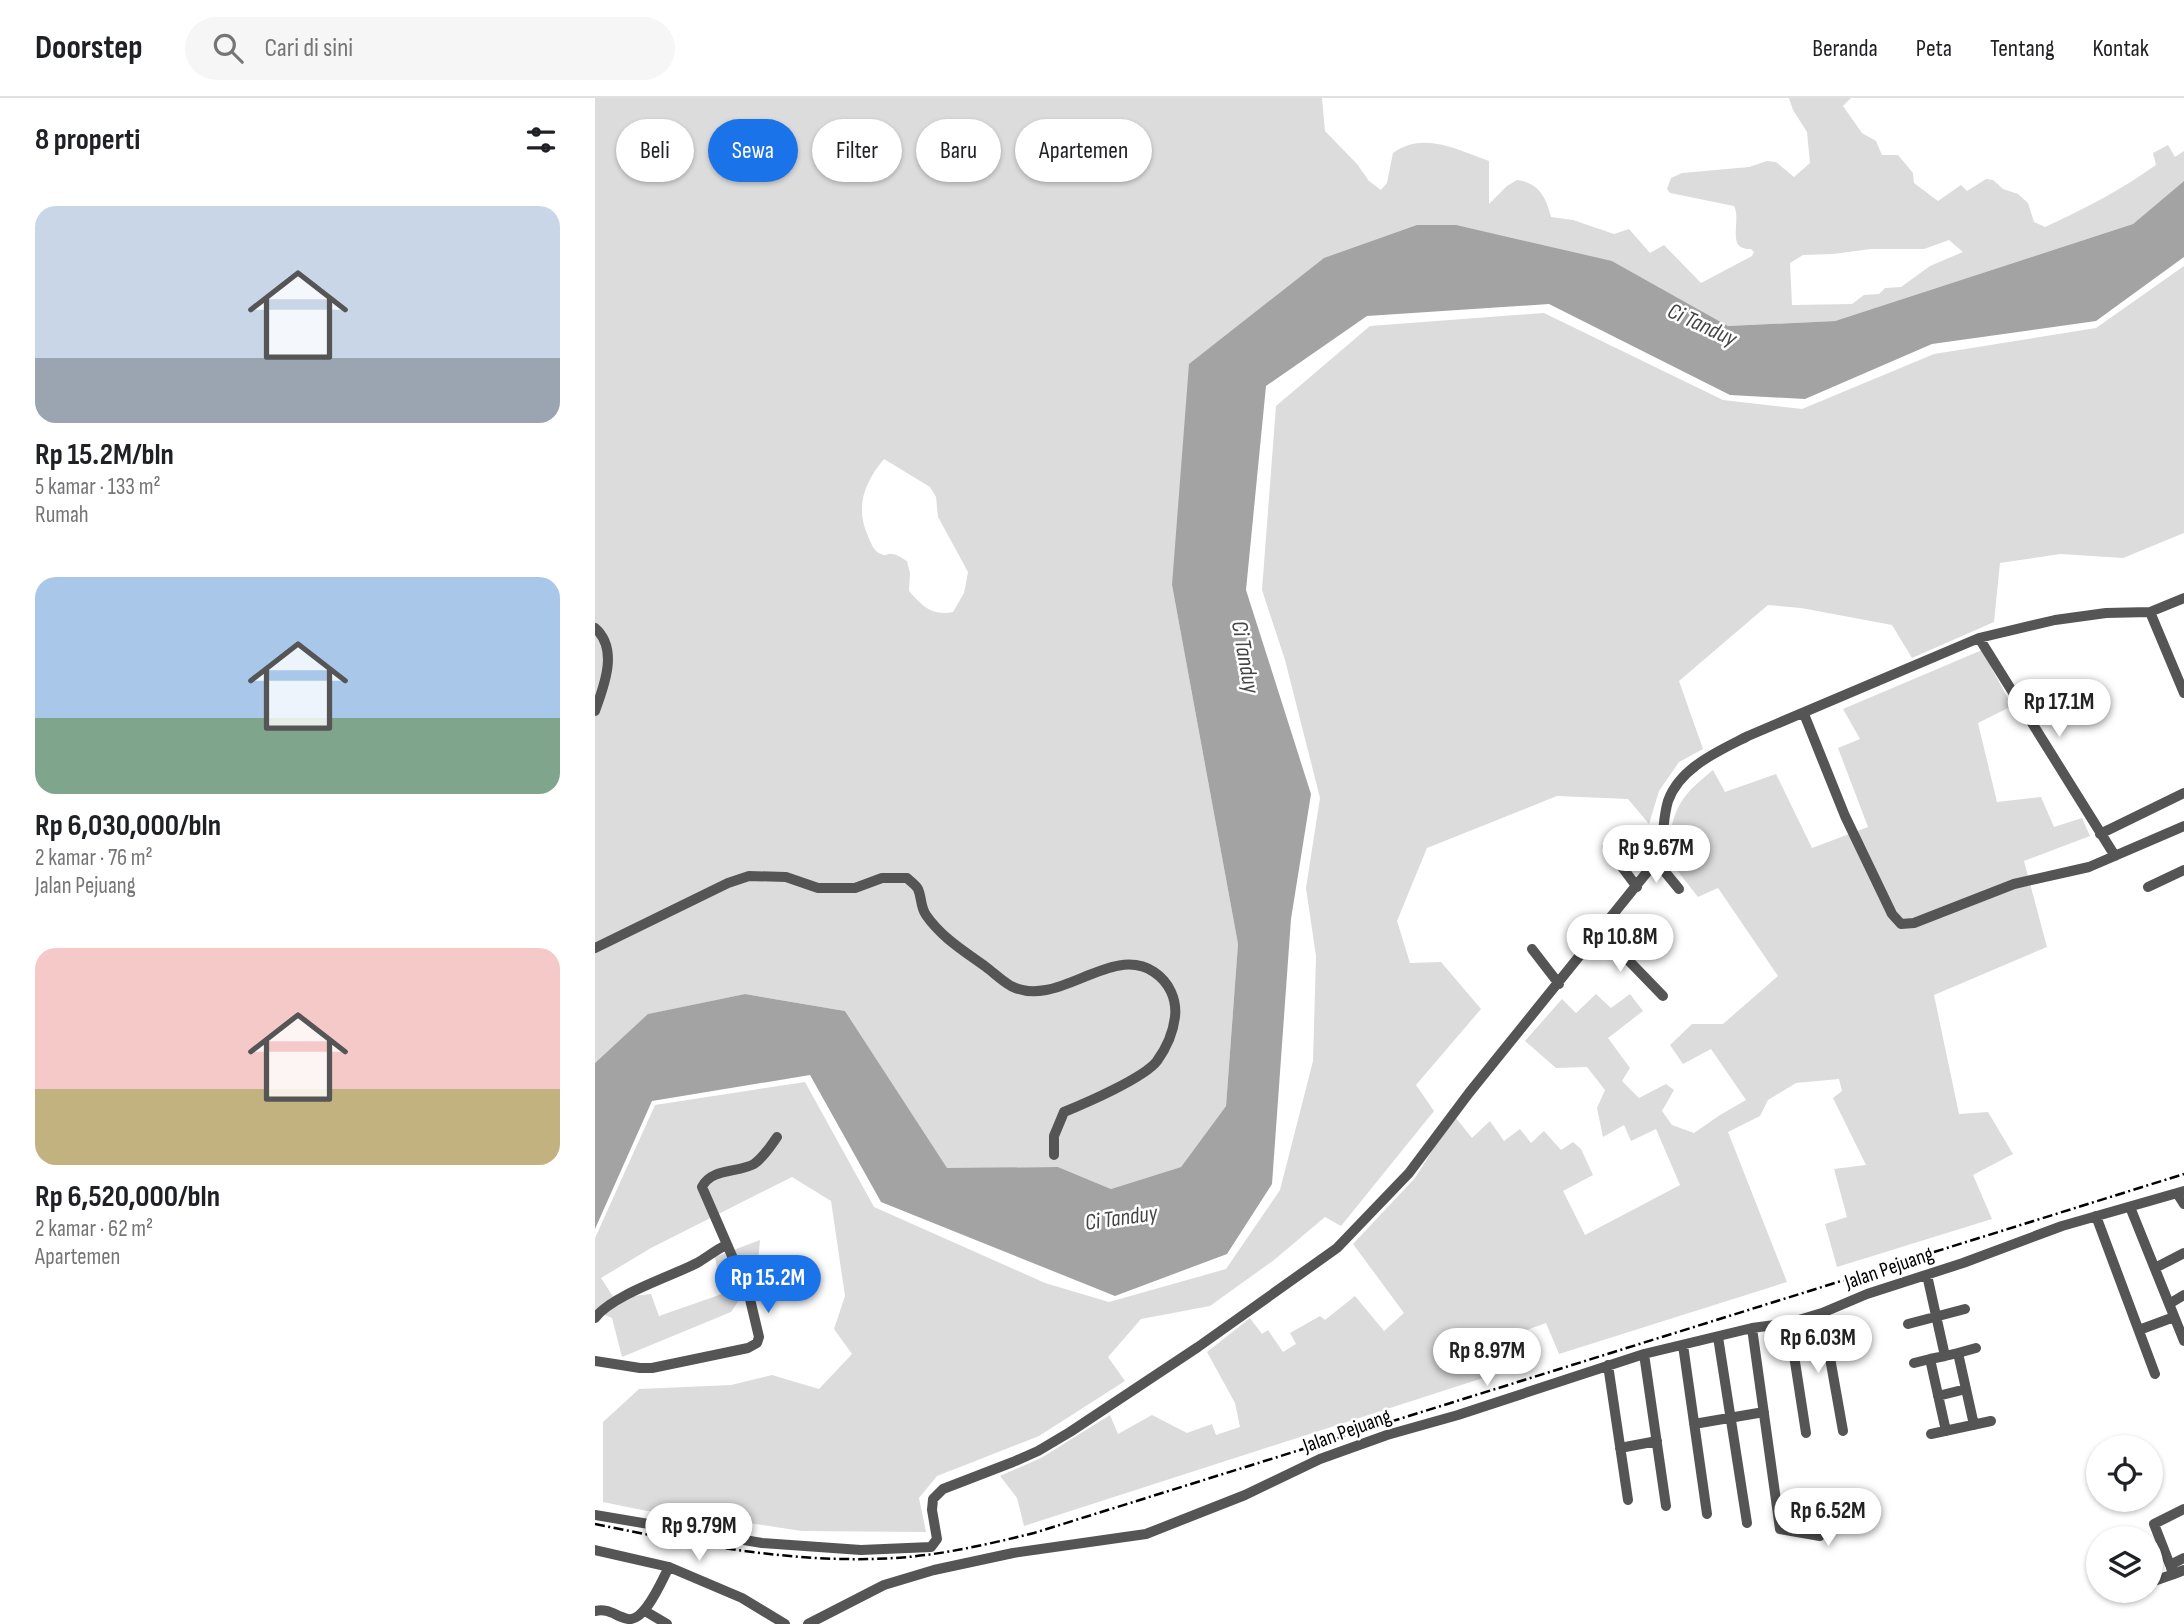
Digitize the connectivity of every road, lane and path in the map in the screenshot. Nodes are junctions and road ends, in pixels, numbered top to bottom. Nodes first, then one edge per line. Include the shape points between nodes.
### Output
1 (2184, 598) edge
2 (2150, 612) junction
3 (595, 628) edge
4 (1979, 638) junction
5 (2184, 693) edge
6 (595, 711) edge
7 (1804, 714) junction
8 (2184, 793) edge
9 (2184, 825) edge
10 (2100, 834) junction
11 (1607, 848) dead end
12 (2115, 856) junction
13 (1656, 861) junction
14 (2184, 870) edge
15 (1637, 887) junction
16 (2148, 887) dead end
17 (1679, 889) dead end
18 (1600, 931) junction
19 (595, 948) edge
20 (1532, 949) dead end
21 (1559, 984) junction
22 (1663, 996) dead end
23 (777, 1137) dead end
24 (1055, 1155) dead end
25 (2181, 1192) edge
26 (2184, 1204) edge
27 (2130, 1207) junction
28 (2096, 1216) junction
29 (726, 1245) junction
30 (2184, 1253) edge
31 (2155, 1268) junction
32 (1927, 1275) junction
33 (2184, 1294) edge
34 (2169, 1304) junction
35 (1965, 1309) dead end
36 (1822, 1313) junction
37 (1936, 1317) junction
38 (2174, 1317) junction
39 (595, 1318) edge
40 (1789, 1323) junction
41 (1908, 1324) dead end
42 (1752, 1328) junction
43 (2139, 1330) junction
44 (1718, 1337) junction
45 (2184, 1338) edge
46 (1683, 1345) junction
47 (1976, 1348) dead end
48 (1958, 1353) junction
49 (1644, 1354) junction
50 (1945, 1356) junction
51 (1930, 1359) junction
52 (595, 1361) edge
53 (1914, 1363) dead end
54 (1608, 1365) junction
55 (2155, 1374) dead end
56 (1966, 1389) junction
57 (1938, 1395) junction
58 (1764, 1412) junction
59 (1729, 1418) junction
60 (1991, 1421) dead end
61 (1694, 1423) junction
62 (1973, 1425) junction
63 (1843, 1431) dead end
64 (1946, 1431) junction
65 (1805, 1433) dead end
66 (1931, 1434) dead end
67 (1657, 1441) junction
68 (1620, 1448) junction
69 (1628, 1500) dead end
70 (1814, 1502) dead end
71 (1666, 1506) dead end
72 (2184, 1509) edge
73 (1707, 1514) dead end
74 (595, 1515) edge
75 (1747, 1523) dead end
76 (595, 1550) edge
77 (2184, 1558) edge
78 (669, 1567) junction
79 (2172, 1569) junction
80 (2184, 1570) edge
81 (2163, 1575) edge
82 (595, 1611) edge
83 (645, 1611) junction
84 (667, 1624) edge
85 (785, 1624) edge
86 (808, 1624) edge

1 - 2 street
2 - 4 street via 2055,620
2 - 5 street
3 - 6 street via 609,654
4 - 7 street
4 - 10 street
7 - 12 street via 1845,816 1901,924 2014,884 2089,867
7 - 13 street via 1748,736 1690,770 1668,802
8 - 10 street
9 - 12 street
10 - 12 street
11 - 15 street
13 - 15 street
13 - 17 street
14 - 16 street
15 - 18 street
18 - 21 street
18 - 22 street
19 - 24 street via 749,876 786,877 818,888 855,888 882,878 907,878 918,889 924,913 941,934 1012,986 1032,993 1069,985 1093,971 1134,964 1153,971 1172,990 1176,1009 1173,1034 1156,1063 1121,1086 1064,1112 1054,1136
20 - 21 street
21 - 74 street via 1409,1173 1337,1248 1070,1432 1038,1451 943,1489 933,1499 937,1539 931,1547 861,1550 762,1543
23 - 29 street via 753,1164 710,1178 703,1185
25 - 26 street
25 - 27 street, Jalan Pejuang
27 - 28 street, Jalan Pejuang
27 - 31 street
28 - 32 street, Jalan Pejuang
28 - 43 street
29 - 39 street via 622,1296
29 - 52 street via 749,1295 757,1343 652,1368
30 - 31 street
31 - 34 street
32 - 36 street, Jalan Pejuang
32 - 37 street
33 - 34 street
34 - 38 street
35 - 37 street
36 - 40 street, Jalan Pejuang
36 - 63 street
37 - 41 street
37 - 50 street
38 - 43 street
38 - 45 street
40 - 42 street, Jalan Pejuang
40 - 65 street
42 - 44 street, Jalan Pejuang
42 - 58 street
43 - 55 street
44 - 46 street, Jalan Pejuang
44 - 59 street
46 - 49 street, Jalan Pejuang
46 - 61 street
47 - 48 street
48 - 50 street
48 - 56 street
49 - 54 street, Jalan Pejuang
49 - 67 street
50 - 51 street
51 - 53 street
51 - 57 street
54 - 68 street
54 - 86 street, Jalan Pejuang via 1320,1459 1146,1534 934,1570 884,1585
56 - 57 street
56 - 62 street
57 - 64 street
58 - 59 street
58 - 70 street via 1780,1529 1820,1536
59 - 61 street
59 - 75 street
60 - 62 street
61 - 73 street
62 - 64 street
64 - 66 street
67 - 68 street
67 - 71 street
68 - 69 street
72 - 79 street via 2154,1524
76 - 78 street
77 - 79 street
78 - 83 street
78 - 85 street via 755,1605
79 - 80 street
79 - 81 street
82 - 83 street via 607,1610 632,1619
83 - 84 street

